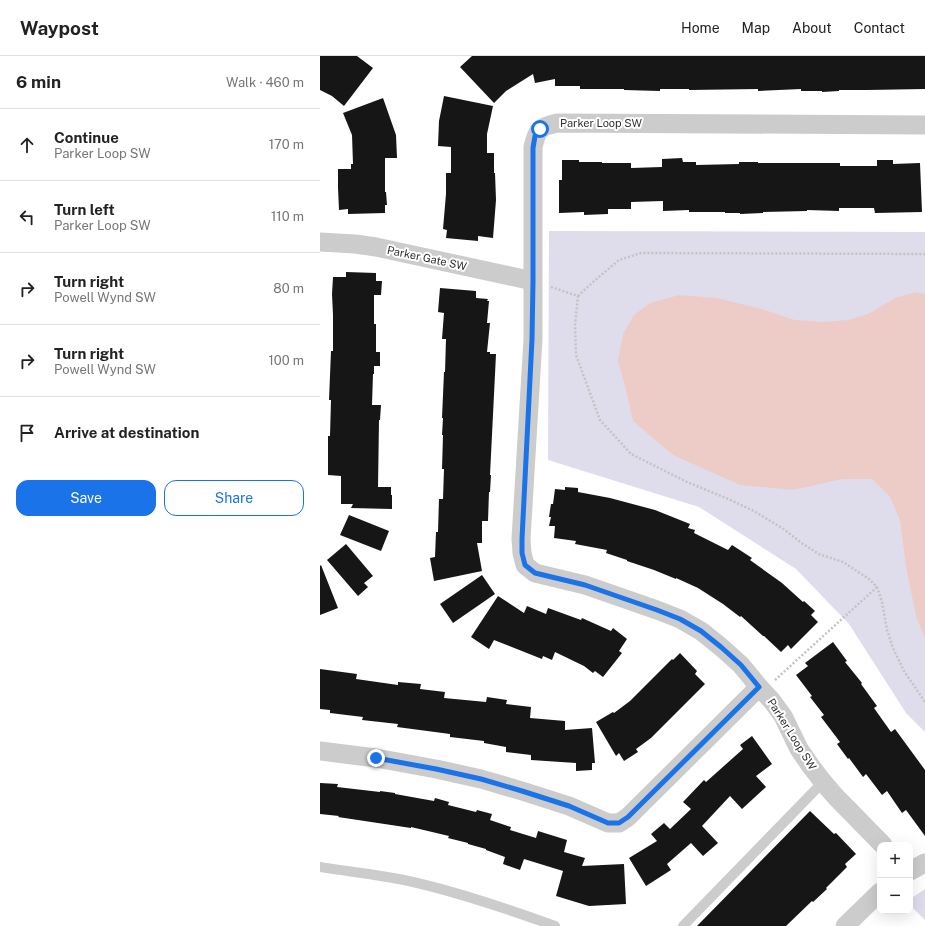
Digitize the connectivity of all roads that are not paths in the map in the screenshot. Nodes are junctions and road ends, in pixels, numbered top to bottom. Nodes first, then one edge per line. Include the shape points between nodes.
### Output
1 (925, 125) edge
2 (320, 242) edge
3 (533, 281) junction
4 (759, 687) junction
5 (320, 751) edge
6 (823, 782) junction
7 (880, 842) edge
8 (925, 863) edge
9 (320, 867) edge
10 (913, 869) edge
11 (877, 895) edge
12 (555, 926) edge
13 (683, 926) edge
14 (845, 926) edge

1 - 3 street, Parker Loop SW via 548,125 540,129 535,136 533,148
2 - 3 street, Parker Gate SW via 376,247
3 - 4 street, Parker Loop SW via 522,539 525,565 535,573 585,585 680,619 721,647 741,665
4 - 5 street via 619,823 608,823 569,806 481,779 383,759
4 - 6 street, Parker Loop SW via 783,716 799,748
6 - 7 street, Parker Loop SW
6 - 13 lane
8 - 10 street
9 - 12 lane via 411,882 459,894
11 - 14 street

